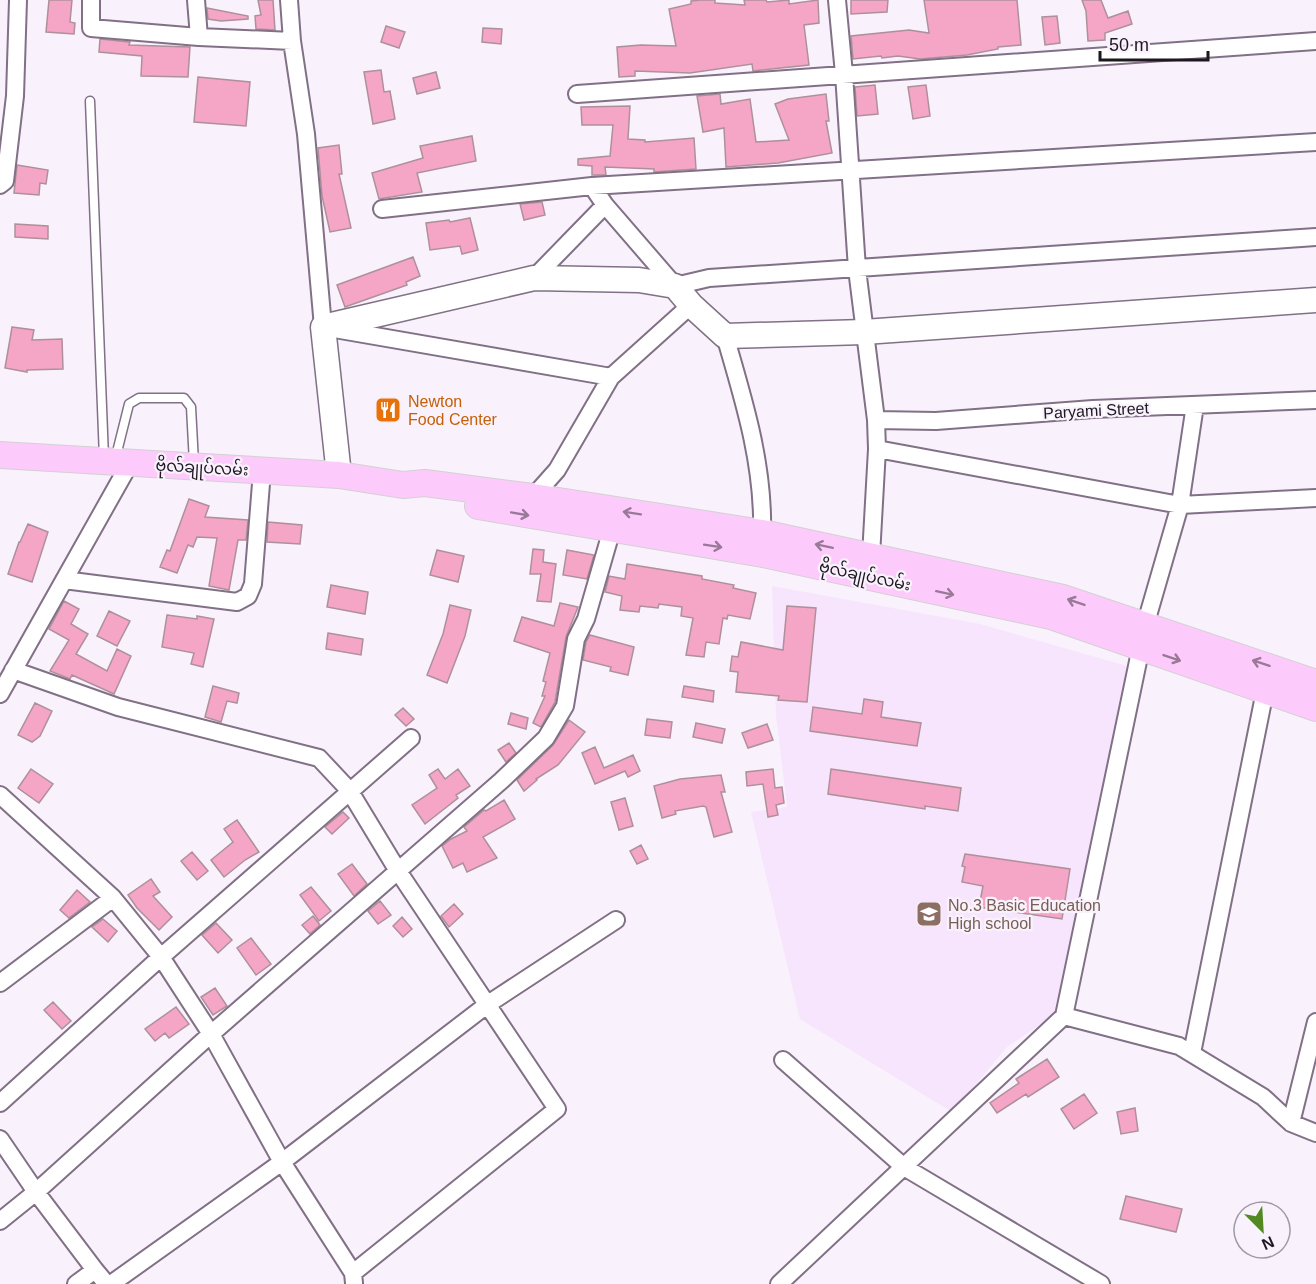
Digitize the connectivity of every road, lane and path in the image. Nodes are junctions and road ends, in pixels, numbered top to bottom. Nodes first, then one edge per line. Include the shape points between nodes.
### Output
1 (18, 0) edge
2 (91, 0) edge
3 (196, 0) edge
4 (289, 0) edge
5 (837, 0) edge
6 (199, 37) junction
7 (292, 41) junction
8 (1316, 41) edge
9 (844, 74) junction
10 (577, 94) dead end
11 (90, 101) dead end
12 (1316, 141) edge
13 (850, 171) junction
14 (0, 185) edge
15 (592, 186) junction
16 (605, 205) junction
17 (382, 208) dead end
18 (1316, 237) edge
19 (857, 269) junction
20 (534, 278) junction
21 (675, 286) junction
22 (1316, 300) edge
23 (692, 305) junction
24 (323, 327) junction
25 (864, 332) junction
26 (725, 336) junction
27 (611, 377) junction
28 (1316, 400) edge
29 (1195, 405) junction
30 (876, 420) junction
31 (877, 449) junction
32 (0, 455) edge
33 (116, 462) junction
34 (194, 467) junction
35 (262, 471) junction
36 (339, 475) junction
37 (403, 485) junction
38 (532, 497) junction
39 (1316, 498) edge
40 (1180, 505) junction
41 (612, 529) junction
42 (762, 533) junction
43 (871, 556) junction
44 (64, 579) junction
45 (1143, 636) junction
46 (14, 670) junction
47 (1316, 683) edge
48 (1265, 691) junction
49 (0, 694) edge
50 (1316, 708) edge
51 (411, 738) dead end
52 (349, 790) junction
53 (0, 795) edge
54 (398, 871) junction
55 (113, 898) junction
56 (616, 920) dead end
57 (161, 957) junction
58 (0, 983) edge
59 (488, 1004) junction
60 (1064, 1016) junction
61 (1316, 1022) edge
62 (211, 1034) junction
63 (1192, 1053) junction
64 (783, 1060) dead end
65 (0, 1103) edge
66 (1291, 1123) junction
67 (1316, 1133) edge
68 (0, 1139) edge
69 (282, 1162) junction
70 (904, 1167) junction
71 (36, 1192) junction
72 (0, 1221) edge
73 (95, 1270) junction
74 (353, 1279) edge
75 (76, 1284) edge
76 (779, 1284) edge
77 (1101, 1284) edge

1 - 14 street via 15,96 5,181
2 - 6 street via 91,28
3 - 6 street
4 - 7 street
5 - 9 street
6 - 7 street
7 - 24 street via 306,134
8 - 9 street
9 - 10 street
9 - 13 street
11 - 33 lane
12 - 13 street
13 - 15 street
13 - 19 street
15 - 16 street
15 - 17 street
16 - 20 street
16 - 21 street
18 - 19 street
19 - 21 street via 709,278
19 - 25 street
20 - 21 street via 639,280
20 - 24 street
21 - 23 street
22 - 25 street
23 - 26 street
23 - 27 street
24 - 27 street
24 - 36 street
25 - 26 street
25 - 30 street
26 - 42 street via 756,448 763,503
27 - 38 street via 557,470
28 - 29 street, Paryami Street
29 - 30 street, Paryami Street via 936,421
29 - 40 street
30 - 31 street
31 - 40 street
31 - 43 street
32 - 33 main road, ဗိုလ်ချုပ်လမ်း
33 - 34 main road, ဗိုလ်ချုပ်လမ်း
33 - 34 lane via 129,404 139,398 184,398 190,407
33 - 44 street
34 - 35 main road, ဗိုလ်ချုပ်လမ်း
35 - 36 main road, ဗိုလ်ချုပ်လမ်း
35 - 44 street via 253,584 248,596 237,602
36 - 37 main road, ဗိုလ်ချုပ်လမ်း
37 - 38 main road, ဗိုလ်ချုပ်လမ်း via 425,483
37 -> 41 main road, ဗိုလ်ချုပ်လမ်း via 434,499
42 -> 38 main road, ဗိုလ်ချုပ်လမ်း
39 - 40 street
40 - 45 street
41 -> 45 main road, ဗိုလ်ချုပ်လမ်း via 763,554
41 - 54 street via 586,619 576,639 565,706 546,738
43 -> 42 main road, ဗိုလ်ချုပ်လမ်း
45 -> 43 main road, ဗိုလ်ချုပ်လမ်း via 1063,598
44 - 46 street
47 -> 45 main road, ဗိုလ်ချုပ်လမ်း via 1274,667
45 -> 48 main road, ဗိုလ်ချုပ်လမ်း
45 - 60 street
46 - 49 street
46 - 52 street via 118,707 319,758
48 - 50 main road, ဗိုလ်ချုပ်လမ်း
48 - 63 street
51 - 52 street
52 - 54 street
52 - 57 street
53 - 55 street
54 - 59 street
54 - 62 street
55 - 57 street
55 - 58 street
56 - 59 street
57 - 62 street
57 - 65 street
59 - 69 street
59 - 74 street via 557,1109
60 - 63 street via 1179,1046
60 - 70 street
61 - 66 street
62 - 69 street
62 - 71 street
63 - 66 street via 1263,1097
64 - 70 street
66 - 67 street
68 - 71 street
69 - 73 street via 111,1284
69 - 74 street
70 - 76 street
70 - 77 street
71 - 72 street
71 - 73 street
73 - 75 street

